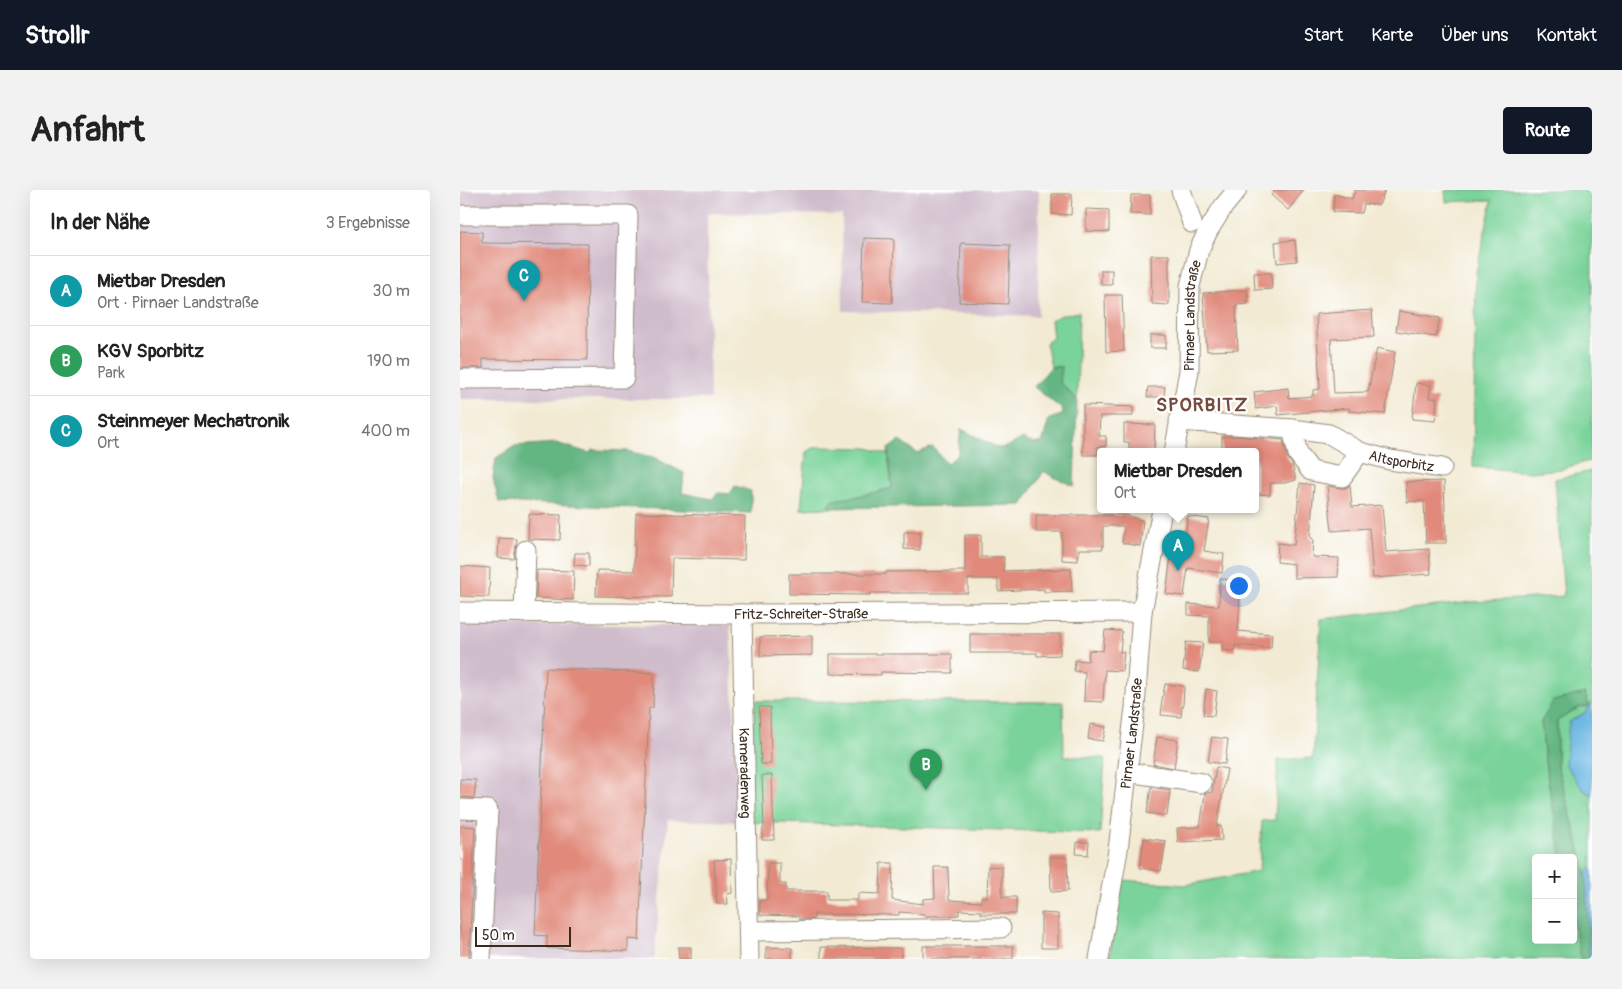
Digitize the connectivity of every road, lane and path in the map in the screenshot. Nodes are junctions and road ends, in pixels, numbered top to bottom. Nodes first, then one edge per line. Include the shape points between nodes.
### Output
1 (1181, 190) edge
2 (1237, 190) edge
3 (460, 216) edge
4 (1192, 223) dead end
5 (460, 379) edge
6 (1180, 421) junction
7 (1292, 429) junction
8 (1175, 448) edge
9 (1360, 452) junction
10 (1442, 468) dead end
11 (1161, 513) edge
12 (526, 550) dead end
13 (460, 612) edge
14 (1142, 612) junction
15 (524, 613) junction
16 (742, 614) junction
17 (1127, 772) junction
18 (1202, 783) dead end
19 (460, 809) edge
20 (1001, 928) dead end
21 (749, 931) junction
22 (480, 959) edge
23 (749, 959) edge
24 (1099, 959) edge

1 - 4 street
2 - 6 street, Pirnaer Landstraße via 1208,231 1192,277 1190,371
3 - 5 street via 628,215 624,378
6 - 7 street, Altsporbitz
6 - 8 street, Pirnaer Landstraße
7 - 9 street, Altsporbitz via 1329,434
7 - 9 street, Altsporbitz via 1298,454 1311,471 1342,477
9 - 10 street, Altsporbitz
11 - 14 street, Pirnaer Landstraße
12 - 15 street
13 - 15 street, Fritz-Schreiter-Straße
14 - 16 street, Fritz-Schreiter-Straße
14 - 17 street, Pirnaer Landstraße
15 - 16 street, Fritz-Schreiter-Straße
16 - 21 street, Kameradenweg
17 - 18 street
17 - 24 street, Pirnaer Landstraße via 1118,850
19 - 22 street via 488,810
20 - 21 street
21 - 23 street, Kameradenweg

